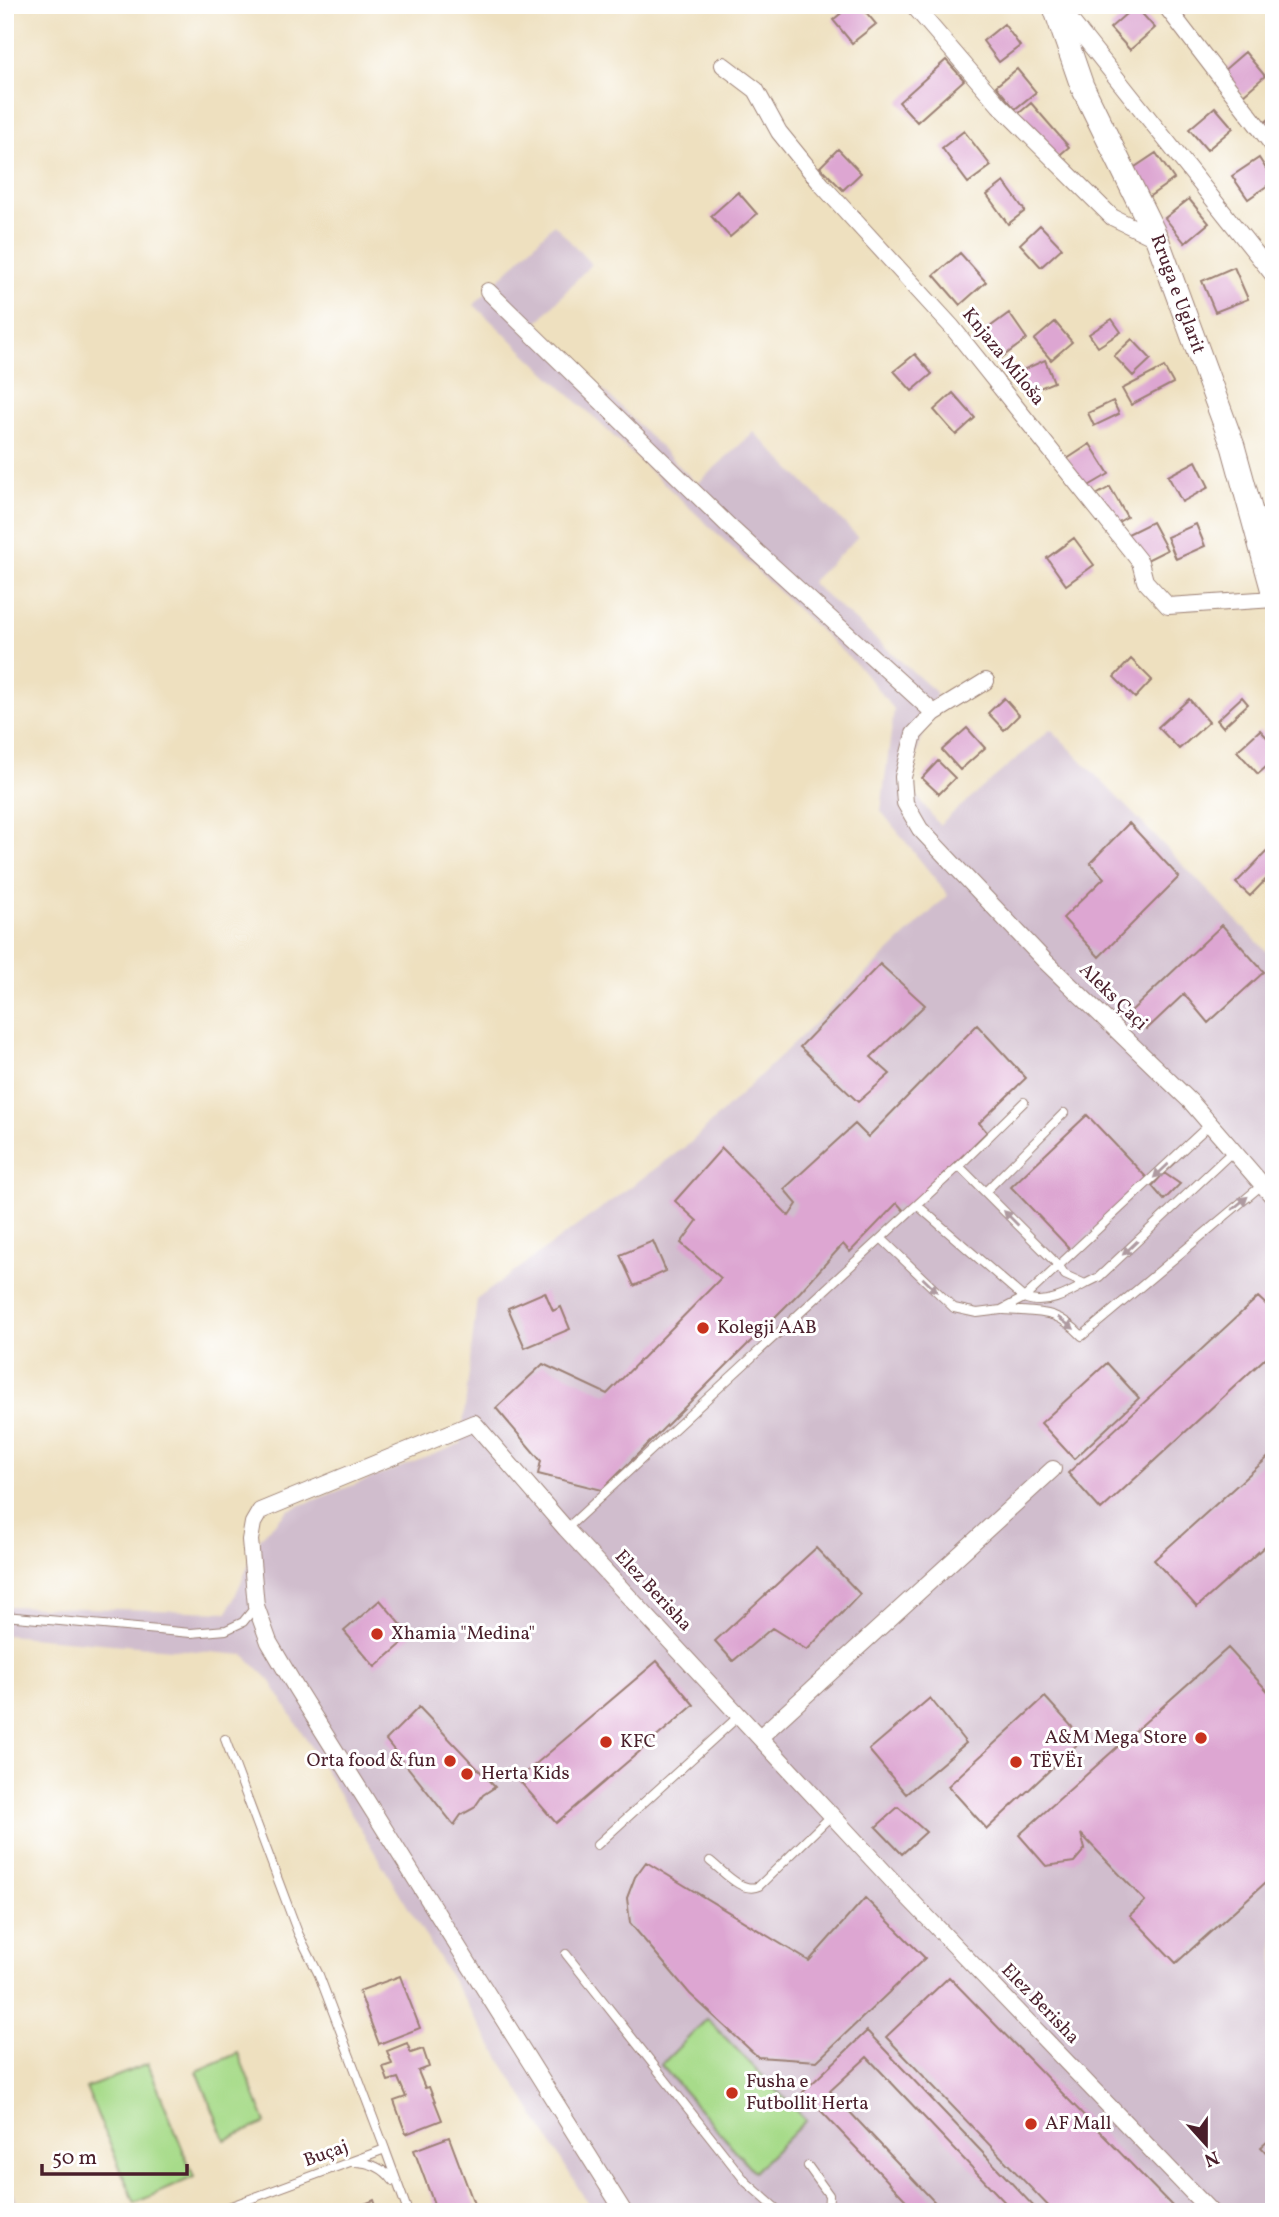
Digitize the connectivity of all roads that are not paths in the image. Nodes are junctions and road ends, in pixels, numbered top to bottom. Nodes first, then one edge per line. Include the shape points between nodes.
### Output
1 (913, 5) edge
2 (1056, 5) edge
3 (1166, 5) edge
4 (723, 65) dead end
5 (1274, 147) edge
6 (1157, 239) junction
7 (1274, 276) edge
8 (488, 291) dead end
9 (1274, 521) edge
10 (1259, 540) junction
11 (1274, 597) edge
12 (986, 681) dead end
13 (934, 713) junction
14 (1024, 1102) dead end
15 (1064, 1113) dead end
16 (1210, 1124) junction
17 (1233, 1151) junction
18 (959, 1166) junction
19 (1262, 1185) junction
20 (985, 1192) junction
21 (1274, 1198) edge
22 (916, 1205) junction
23 (881, 1238) junction
24 (1059, 1266) junction
25 (1085, 1284) junction
26 (1024, 1298) junction
27 (1001, 1310) junction
28 (1053, 1469) dead end
29 (566, 1529) junction
30 (256, 1606) junction
31 (5, 1616) edge
32 (740, 1715) junction
33 (760, 1737) junction
34 (225, 1739) dead end
35 (832, 1815) junction
36 (597, 1845) dead end
37 (710, 1861) dead end
38 (566, 1954) dead end
39 (384, 2149) junction
40 (348, 2162) junction
41 (808, 2166) dead end
42 (401, 2193) junction
43 (215, 2212) edge
44 (408, 2212) edge
45 (624, 2212) edge
46 (780, 2212) edge
47 (828, 2212) edge
48 (1211, 2212) edge

1 - 6 street via 999,105 1112,217
2 - 6 street, Rruga e Uglarit via 1082,86
2 - 7 street
3 - 5 street
4 - 11 street, Knjaza Miloša via 756,90 779,132 813,174 952,327 1140,562 1145,581 1168,606
6 - 10 street, Rruga e Uglarit via 1233,446
8 - 13 street via 733,530
9 - 10 street
10 - 11 street, Rruga e Uglarit
12 - 13 street, Aleks Çaçi
13 - 16 street, Aleks Çaçi via 914,734 903,778 905,803 920,829
14 - 18 lane
15 - 20 lane
16 - 17 street, Aleks Çaçi
16 -> 24 lane
17 - 19 street, Aleks Çaçi
17 -> 25 lane via 1099,1277
18 - 20 lane
18 - 22 lane
19 - 21 street, Aleks Çaçi
27 -> 19 lane via 1053,1314 1082,1336
24 -> 20 lane
22 - 23 lane
22 - 26 lane
23 -> 27 lane via 954,1308 978,1313
23 - 29 lane
24 - 25 lane via 1065,1275
24 - 26 lane
25 - 26 lane via 1049,1300
26 - 27 lane
28 - 33 street
29 - 30 street, Elez Berisha via 474,1423 260,1511 250,1539
29 - 32 street, Elez Berisha
30 - 31 lane via 236,1626 202,1633
30 - 45 street via 269,1642 296,1688
32 - 33 street, Elez Berisha
32 - 36 lane
33 - 35 street, Elez Berisha
34 - 39 lane
35 - 37 lane via 752,1889
35 - 48 street, Elez Berisha
38 - 46 lane via 746,2182
39 - 40 lane, Buçaj
39 - 42 lane
40 - 42 lane via 371,2164 391,2177
40 - 43 lane, Buçaj
41 - 47 lane via 829,2195
42 - 44 lane

